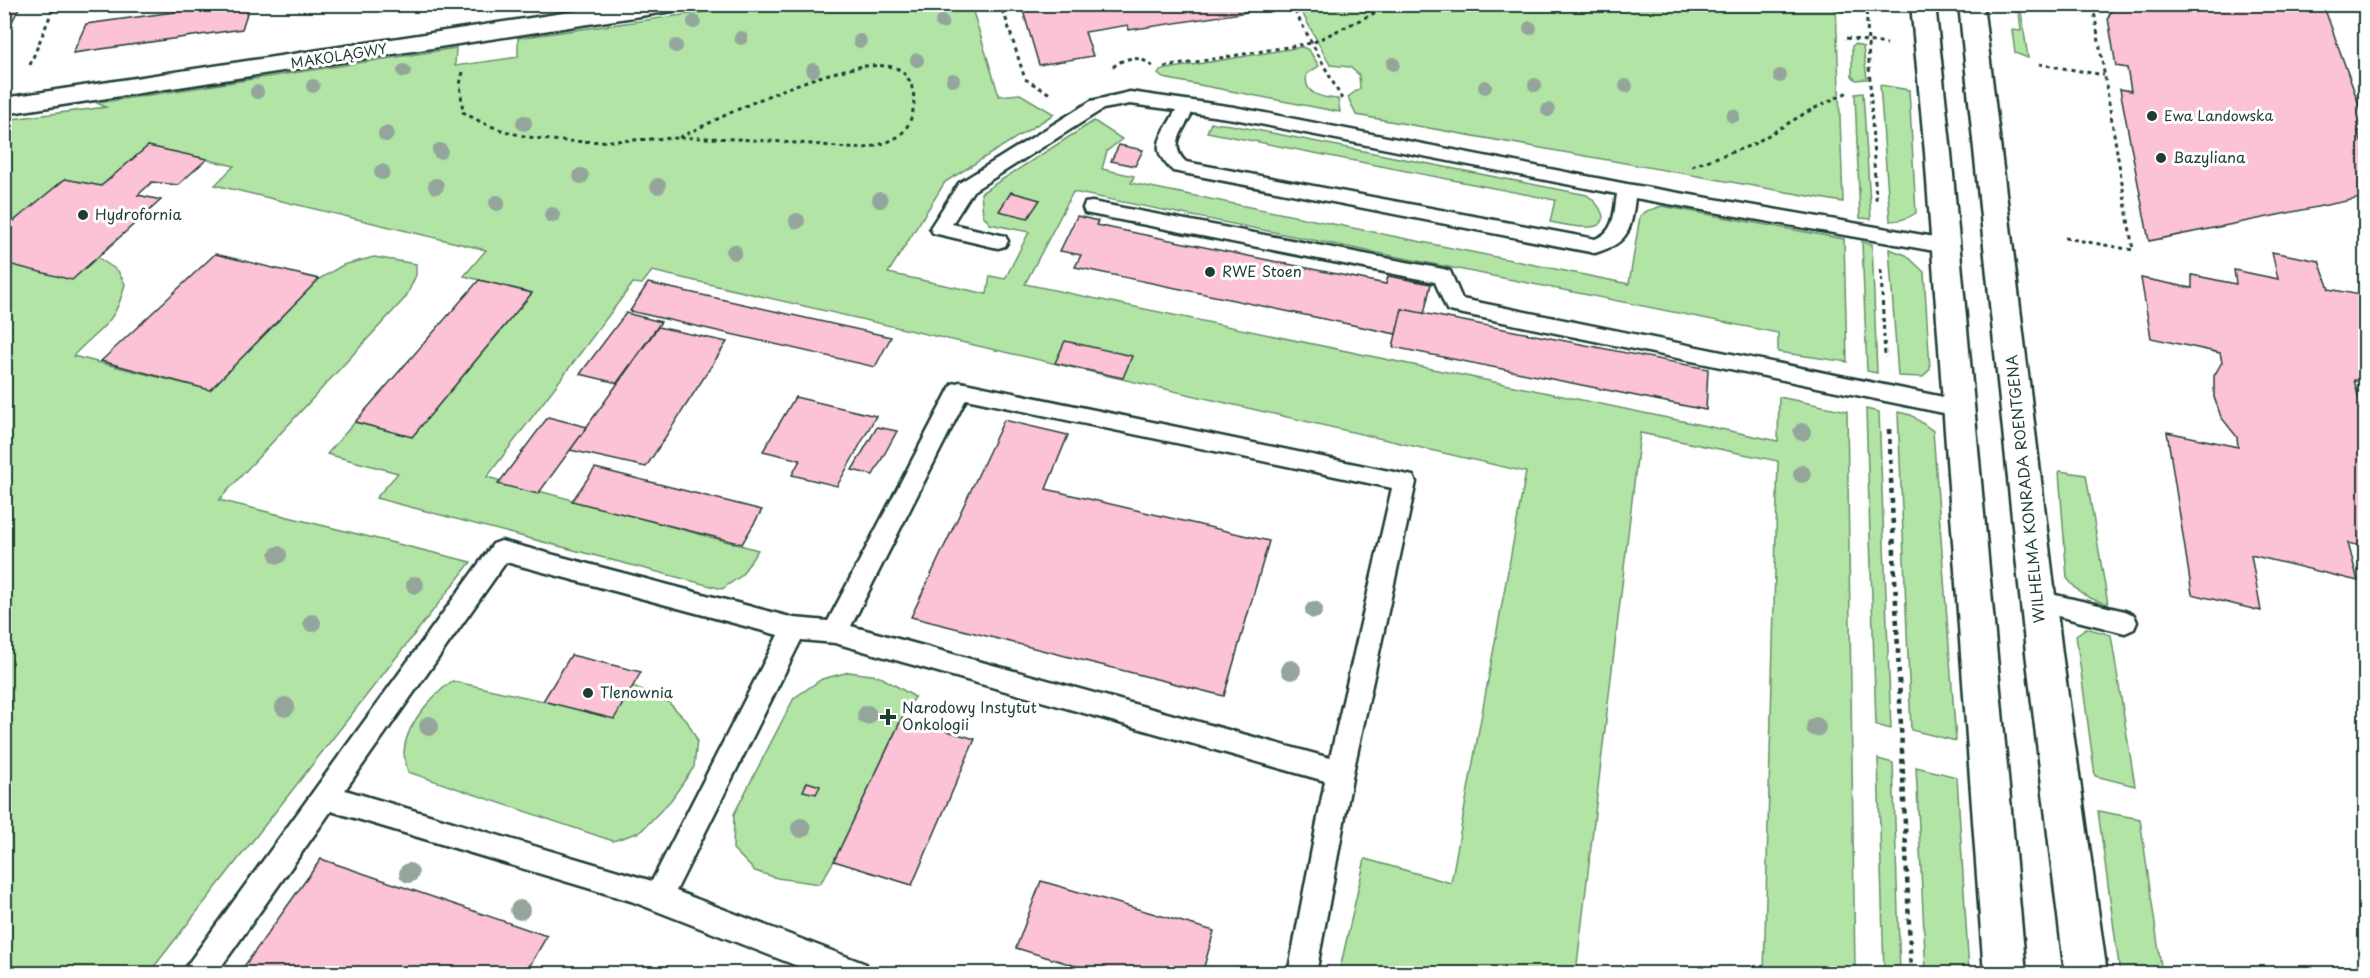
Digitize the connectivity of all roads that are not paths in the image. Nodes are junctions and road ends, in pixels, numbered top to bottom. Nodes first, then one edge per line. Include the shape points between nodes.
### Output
1 (673, 4) edge
2 (1923, 4) edge
3 (1971, 4) edge
4 (4, 106) edge
5 (1187, 106) junction
6 (1627, 190) junction
7 (1092, 208) dead end
8 (998, 241) dead end
9 (1946, 246) junction
10 (1958, 408) junction
11 (2038, 601) junction
12 (2125, 622) dead end
13 (794, 629) junction
14 (835, 632) junction
15 (1340, 773) junction
16 (326, 797) junction
17 (659, 896) junction
18 (198, 974) edge
19 (856, 974) edge
20 (1302, 974) edge
21 (2005, 974) edge
22 (2086, 974) edge

1 - 4 street, MAKOLĄGWY
2 - 9 street
3 - 11 street, WILHELMA KONRADA ROENTGENA
5 - 6 lane
5 - 6 lane via 1167,145 1169,157 1180,167 1572,242 1595,246 1609,243 1619,234
5 - 8 lane via 1130,98 1097,105 966,187 940,228
6 - 9 lane
7 - 10 lane via 1443,276 1454,304
9 - 10 street
10 - 21 street
11 - 12 lane
11 - 22 street, WILHELMA KONRADA ROENTGENA
13 - 14 lane
13 - 16 lane via 501,551
13 - 17 lane
14 - 15 lane
14 - 15 lane via 960,390 1405,482
15 - 20 lane
16 - 17 lane
16 - 18 lane
17 - 19 lane

